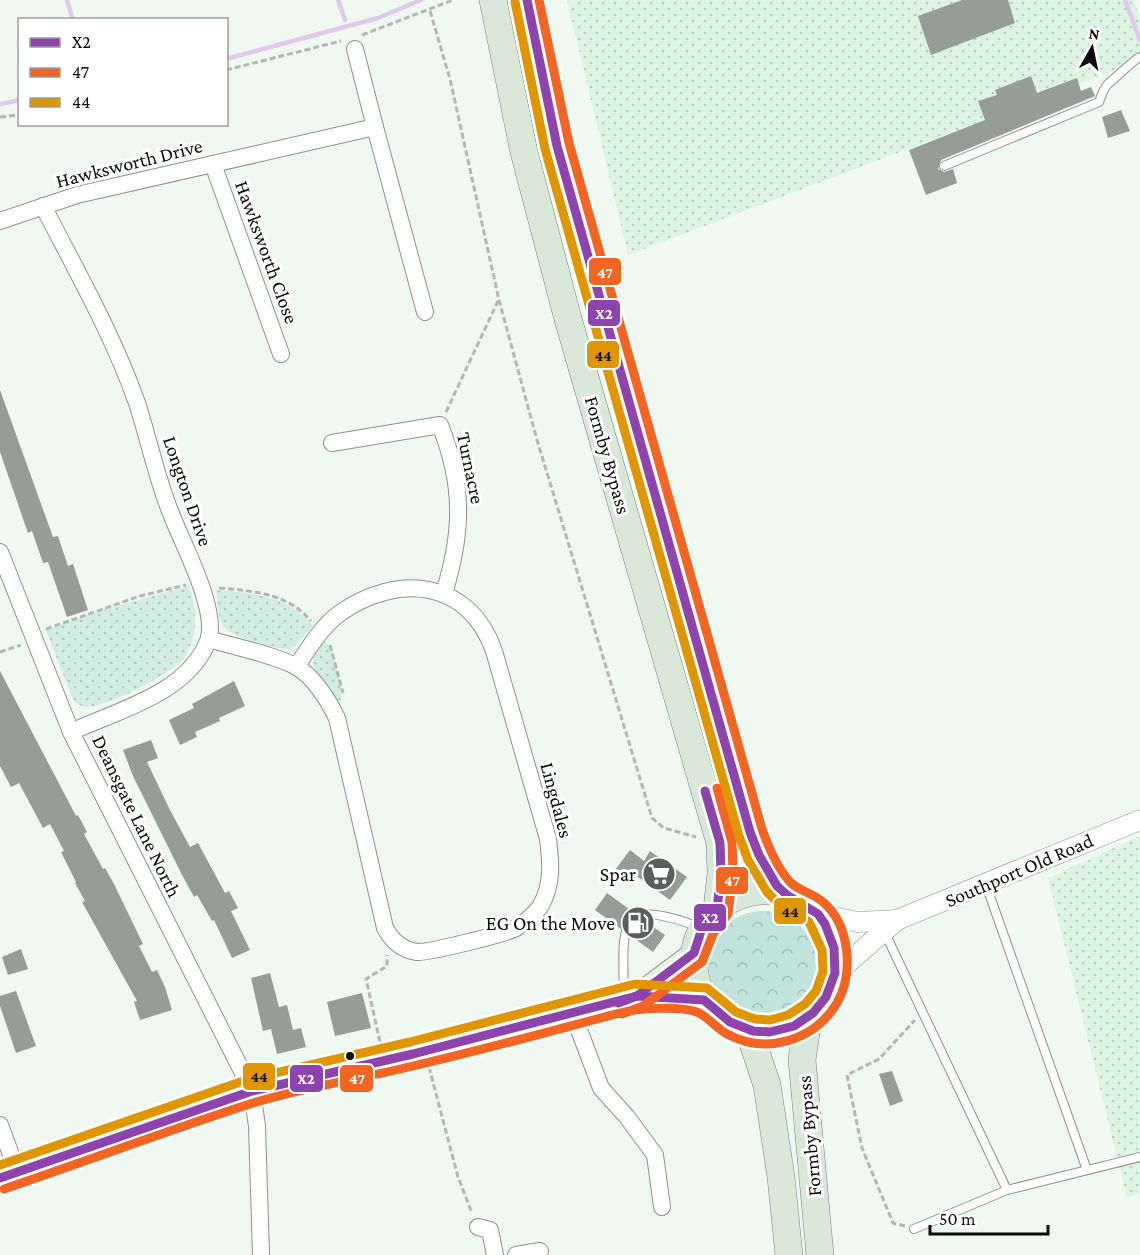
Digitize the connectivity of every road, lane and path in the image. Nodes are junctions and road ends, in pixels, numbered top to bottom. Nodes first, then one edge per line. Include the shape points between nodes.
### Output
1 (453, 0) edge
2 (493, 0) edge
3 (527, 0) edge
4 (430, 11) junction
5 (350, 43) junction
6 (1140, 57) edge
7 (228, 69) edge
8 (18, 115) edge
9 (0, 117) edge
10 (375, 126) junction
11 (213, 164) junction
12 (944, 166) dead end
13 (43, 206) junction
14 (0, 221) edge
15 (499, 300) junction
16 (425, 312) dead end
17 (281, 354) dead end
18 (440, 425) junction
19 (332, 443) dead end
20 (0, 552) edge
21 (201, 585) junction
22 (444, 593) junction
23 (321, 632) junction
24 (34, 637) junction
25 (209, 639) junction
26 (0, 652) edge
27 (296, 667) junction
28 (344, 699) dead end
29 (71, 732) junction
30 (1140, 820) edge
31 (720, 843) junction
32 (986, 885) junction
33 (784, 893) junction
34 (818, 914) junction
35 (890, 925) junction
36 (704, 930) junction
37 (389, 935) junction
38 (835, 974) junction
39 (630, 999) junction
40 (695, 999) junction
41 (922, 1012) junction
42 (573, 1014) junction
43 (808, 1018) junction
44 (742, 1036) junction
45 (425, 1051) junction
46 (385, 1061) junction
47 (252, 1090) junction
48 (0, 1125) edge
49 (1140, 1157) edge
50 (1087, 1170) junction
51 (9, 1175) edge
52 (1007, 1190) junction
53 (662, 1207) dead end
54 (478, 1227) joint
55 (914, 1229) joint
56 (540, 1251) dead end
57 (261, 1255) edge
58 (495, 1255) edge
59 (516, 1255) edge
60 (789, 1255) edge
61 (820, 1255) edge

1 - 4 path
2 - 31 highway, Formby Bypass via 524,152 568,319
3 - 33 highway, Formby Bypass via 557,146 597,296 738,790 760,859
4 - 5 path
4 - 15 path via 450,79
5 - 7 path
5 - 10 street
6 - 12 lane via 1106,86 1098,102
8 - 9 path
10 - 11 street, Hawksworth Drive
10 - 16 street
11 - 13 street, Hawksworth Drive
11 - 17 street, Hawksworth Close
13 - 14 street, Hawksworth Drive
13 - 21 street, Longton Drive via 136,401 171,514
15 - 18 path
15 - 31 path via 537,441 652,818 664,828
18 - 19 street, Turnacre
18 - 22 street, Turnacre via 458,485 460,513 458,541
20 - 24 street, Deansgate Lane North
21 - 23 path via 285,599 301,609
21 - 24 path via 165,588 43,630
21 - 25 street, Longton Drive via 208,610
22 - 23 street, Lingdales via 394,589 339,614
22 - 37 street, Lingdales via 474,616 490,639 548,839 549,887 539,908 513,929 420,952 398,944
23 - 27 street, Lingdales
23 - 28 path via 333,651
24 - 26 path
24 - 29 street, Deansgate Lane North
25 - 27 street
25 - 29 street via 194,666 169,688
27 - 37 street via 309,676 337,718
29 - 47 street, Deansgate Lane North
30 - 32 street, Southport Old Road
31 - 36 highway, Formby Bypass via 721,873
32 - 35 street, Southport Old Road
32 - 50 lane
33 - 34 highway
33 - 36 highway via 760,891 737,896
34 - 35 street
34 - 38 highway via 830,932 836,952
35 - 38 street
35 - 41 lane
36 - 39 main road
36 - 39 lane via 652,913 631,919 623,934
36 - 40 highway
37 - 46 path via 387,966 366,979
38 - 43 highway via 830,991
39 - 40 main road
39 - 42 main road
40 - 44 path
40 - 44 highway
41 - 52 lane
41 - 55 path via 879,1059 847,1075 862,1148 893,1223
42 - 45 main road
42 - 53 street via 601,1088 655,1155
43 - 44 highway via 780,1030
43 - 61 highway, Formby Bypass via 802,1060
44 - 60 highway, Formby Bypass via 767,1085 782,1177
45 - 46 main road
45 - 54 path via 458,1177
46 - 47 main road
47 - 51 main road
47 - 57 street, Deansgate Lane North via 257,1126
48 - 51 street
49 - 50 lane
50 - 52 lane
52 - 55 lane
54 - 58 street via 490,1230
56 - 59 street

